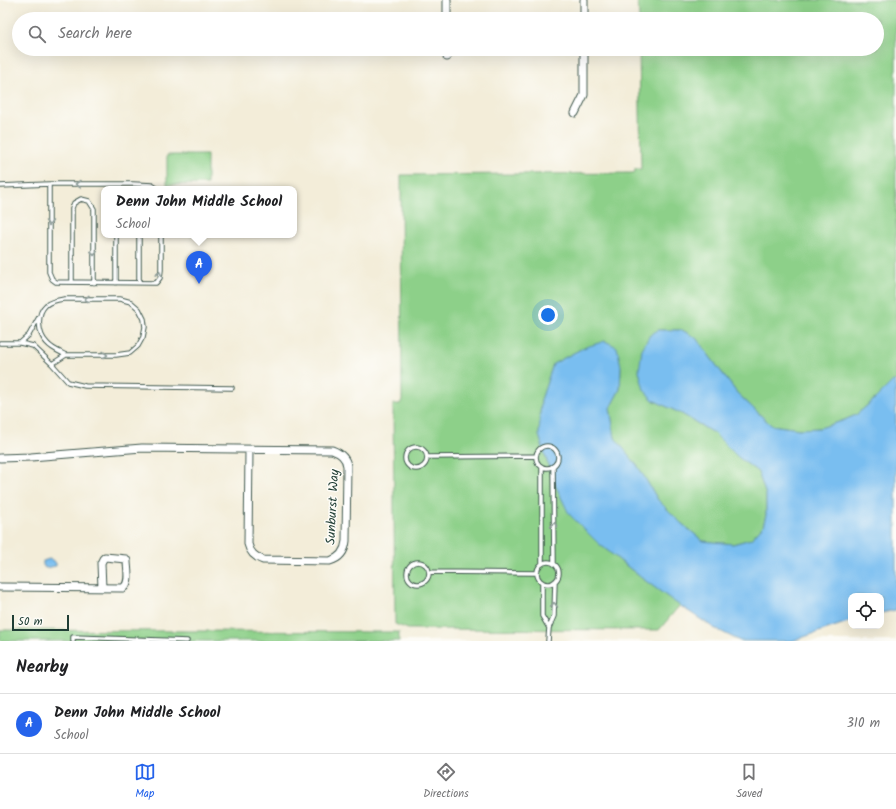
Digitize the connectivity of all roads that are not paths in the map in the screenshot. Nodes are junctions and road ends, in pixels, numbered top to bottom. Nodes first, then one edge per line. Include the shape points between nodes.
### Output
1 (446, 0) edge
2 (584, 0) edge
3 (447, 12) edge
4 (584, 12) edge
5 (584, 56) edge
6 (575, 113) dead end
7 (49, 184) junction
8 (0, 186) edge
9 (154, 186) edge
10 (116, 238) edge
11 (139, 238) edge
12 (161, 238) edge
13 (72, 282) junction
14 (94, 283) junction
15 (116, 283) junction
16 (139, 283) junction
17 (40, 315) junction
18 (0, 343) edge
19 (20, 343) junction
20 (66, 355) junction
21 (52, 364) junction
22 (232, 388) dead end
23 (249, 450) junction
24 (536, 456) junction
25 (427, 457) junction
26 (0, 458) edge
27 (553, 466) junction
28 (542, 467) junction
29 (542, 564) junction
30 (554, 564) junction
31 (429, 572) junction
32 (537, 573) junction
33 (555, 581) junction
34 (542, 582) junction
35 (0, 587) edge
36 (102, 588) junction
37 (549, 628) junction
38 (73, 641) edge
39 (187, 641) edge
40 (548, 641) edge

1 - 3 street
2 - 4 street
5 - 6 street via 584,94
7 - 8 lane
9 -> 7 lane
7 -> 13 lane via 49,272 56,282
10 - 15 lane
11 - 16 lane
16 -> 12 lane via 156,283 160,278
13 - 14 lane
13 -> 14 lane via 72,208 81,198 89,201 94,209
14 - 15 lane
15 - 16 lane
17 - 19 lane via 29,335
17 - 20 lane via 41,334 47,343
20 -> 17 lane via 130,353 143,337 144,319 139,309 131,302 120,299 64,299 46,306
18 - 19 lane
19 - 21 lane via 33,346
20 - 21 lane
21 - 22 lane via 68,382 85,386
23 - 23 street, Sunburst Way via 248,544 253,554 263,560 330,561 340,556 346,541 345,458 338,452 326,449
23 - 26 street, Sunburst Way via 142,448
24 - 25 lane
24 - 27 lane via 541,448 552,447 558,456
24 - 28 lane
25 - 25 lane via 424,449 413,447 407,452 406,459 409,465 418,468 424,465
27 - 28 lane
30 -> 27 lane
28 - 29 lane
29 - 30 lane
29 - 32 lane
30 - 33 lane via 559,572
31 - 31 lane via 426,566 417,562 408,567 407,574 413,582 420,583 426,579
31 - 32 lane
32 - 34 lane
33 - 34 lane via 548,584
37 -> 33 lane via 554,616
34 - 37 lane via 542,616
35 - 36 street
36 - 36 street via 103,559 126,559 126,586
37 - 40 lane
38 - 39 lane via 74,637

